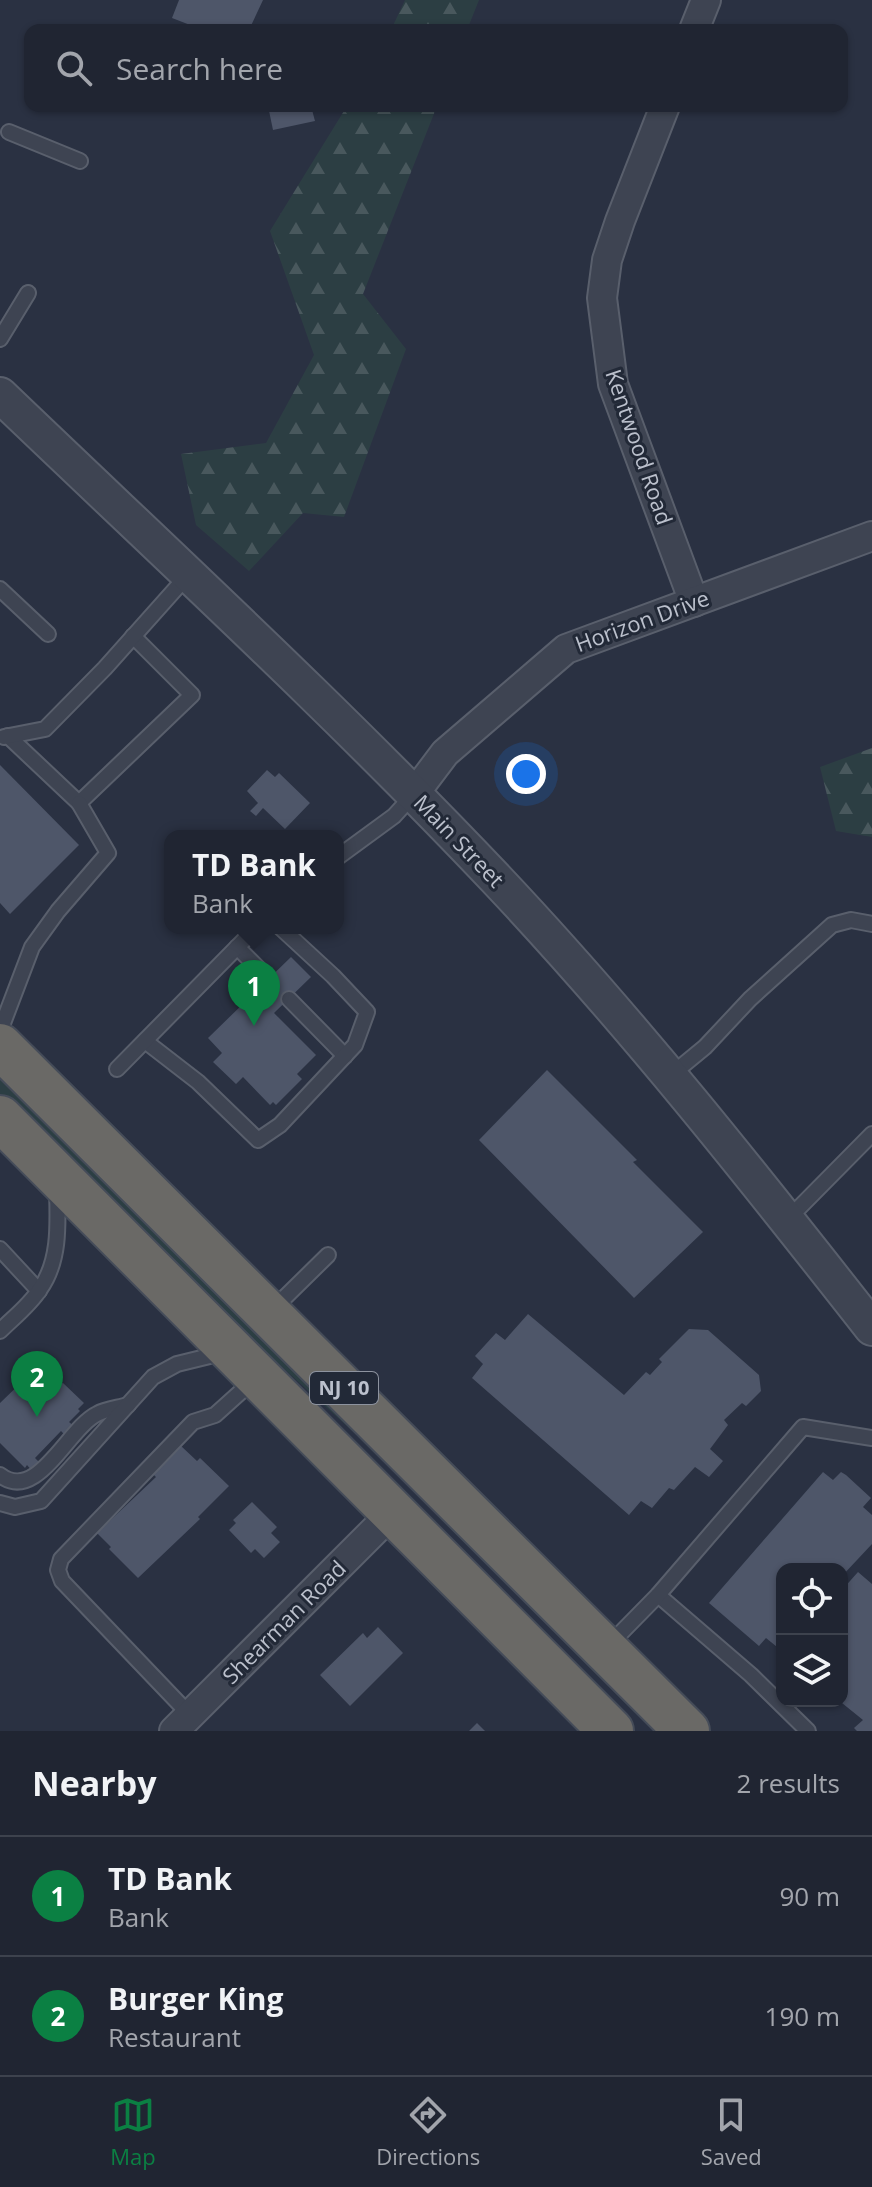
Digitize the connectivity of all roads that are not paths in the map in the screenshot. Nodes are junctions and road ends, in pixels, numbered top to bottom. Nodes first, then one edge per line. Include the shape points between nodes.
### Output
1 (706, 0) edge
2 (696, 24) edge
3 (663, 112) edge
4 (9, 132) dead end
5 (80, 161) dead end
6 (28, 293) dead end
7 (0, 339) edge
8 (0, 395) edge
9 (872, 536) edge
10 (188, 575) junction
11 (0, 589) edge
12 (694, 602) junction
13 (48, 634) dead end
14 (133, 636) junction
15 (4, 737) edge
16 (414, 794) junction
17 (79, 803) junction
18 (344, 853) edge
19 (872, 924) edge
20 (250, 934) edge
21 (288, 934) edge
22 (237, 947) junction
23 (269, 979) dead end
24 (289, 999) dead end
25 (0, 1031) edge
26 (145, 1041) junction
27 (0, 1046) edge
28 (345, 1056) junction
29 (117, 1069) dead end
30 (671, 1075) junction
31 (0, 1118) edge
32 (872, 1134) edge
33 (56, 1174) junction
34 (787, 1220) junction
35 (0, 1249) edge
36 (328, 1255) dead end
37 (39, 1291) junction
38 (269, 1313) junction
39 (872, 1328) edge
40 (0, 1331) edge
41 (244, 1364) junction
42 (128, 1405) junction
43 (872, 1438) edge
44 (0, 1475) edge
45 (0, 1503) edge
46 (393, 1512) junction
47 (658, 1595) junction
48 (605, 1650) junction
49 (182, 1723) edge
50 (611, 1731) edge
51 (687, 1731) edge
52 (808, 1731) edge

1 - 2 street
3 - 12 street, Kentwood Road via 607,260 602,298 613,384
4 - 5 lane
6 - 7 lane
8 - 10 street, Main Street
9 - 12 street, Horizon Drive
10 - 14 lane
10 - 16 street, Main Street
11 - 13 lane
12 - 16 street, Horizon Drive via 566,649 445,753
14 - 15 lane via 45,729
14 - 17 lane via 192,695
15 - 17 lane
16 - 18 lane via 394,816
16 - 30 street, Main Street
17 - 25 lane via 108,853 32,947
19 - 30 lane via 851,920 832,925
20 - 22 lane
21 - 28 lane via 367,1012 355,1045
22 - 23 lane
22 - 26 lane
24 - 28 lane
26 - 28 lane via 198,1082 258,1140 280,1125
26 - 29 lane
27 - 38 highway, NJ 10
30 - 34 street, Main Street
31 - 33 highway, NJ 10
32 - 34 lane
33 - 37 lane via 58,1236
33 - 41 highway, NJ 10
34 - 39 street, Main Street
35 - 37 lane
36 - 38 lane
37 - 40 lane
38 - 48 highway, NJ 10
41 - 42 lane via 177,1364 153,1377
41 - 46 highway, NJ 10
41 - 49 lane via 215,1415 193,1422 61,1559 58,1570
42 - 44 lane via 97,1414 33,1478 14,1482
42 - 45 lane via 41,1501 15,1507
43 - 47 lane via 803,1427
46 - 49 street, Shearman Road
46 - 50 highway, NJ 10
47 - 48 lane
47 - 52 lane
48 - 51 highway, NJ 10

